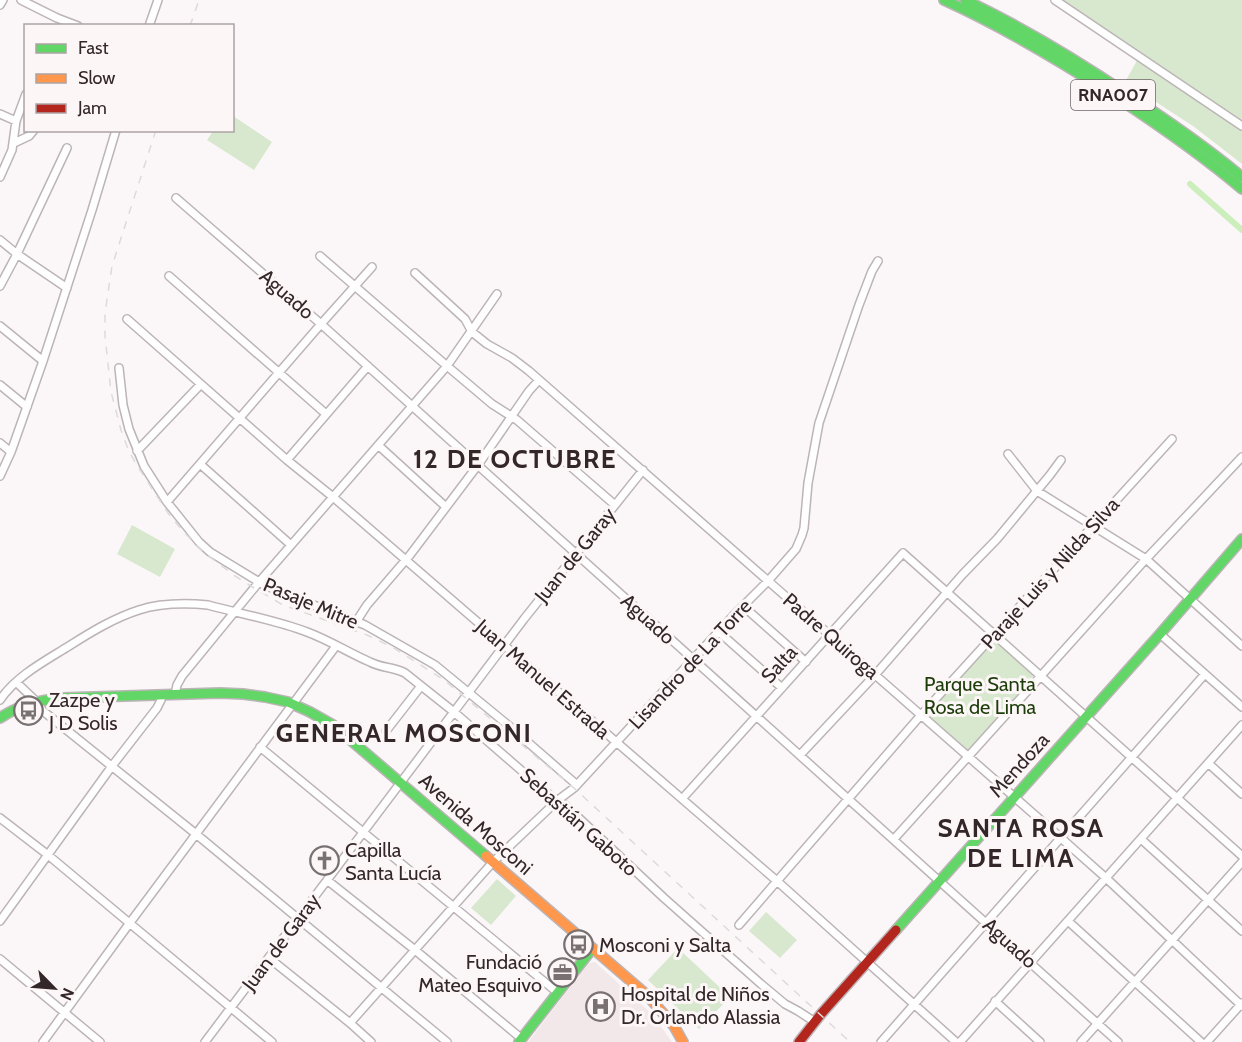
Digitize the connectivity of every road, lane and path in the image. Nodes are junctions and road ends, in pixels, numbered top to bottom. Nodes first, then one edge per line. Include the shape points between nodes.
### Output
1 (3, 0) edge
2 (21, 0) edge
3 (158, 0) edge
4 (965, 0) edge
5 (1055, 0) edge
6 (948, 2) edge
7 (0, 5) edge
8 (978, 11) junction
9 (57, 18) junction
10 (54, 24) edge
11 (73, 24) edge
12 (150, 24) edge
13 (24, 99) edge
14 (0, 114) edge
15 (16, 121) junction
16 (1242, 126) edge
17 (31, 132) edge
18 (115, 132) edge
19 (14, 143) junction
20 (68, 148) dead end
21 (0, 177) edge
22 (1242, 177) edge
23 (1242, 189) edge
24 (176, 198) dead end
25 (0, 240) edge
26 (17, 254) junction
27 (320, 256) dead end
28 (878, 261) dead end
29 (372, 267) dead end
30 (415, 273) dead end
31 (169, 276) dead end
32 (0, 286) edge
33 (355, 286) junction
34 (67, 288) junction
35 (496, 294) dead end
36 (128, 319) dead end
37 (321, 324) junction
38 (0, 326) edge
39 (472, 332) junction
40 (43, 361) junction
41 (368, 366) junction
42 (447, 366) junction
43 (119, 368) dead end
44 (279, 373) junction
45 (539, 380) junction
46 (201, 384) junction
47 (0, 385) edge
48 (413, 406) junction
49 (27, 408) junction
50 (326, 414) junction
51 (511, 417) junction
52 (240, 418) junction
53 (1172, 439) dead end
54 (0, 443) edge
55 (378, 445) junction
56 (137, 451) junction
57 (11, 452) junction
58 (1008, 454) dead end
59 (1241, 459) edge
60 (287, 460) junction
61 (1061, 460) dead end
62 (200, 464) junction
63 (478, 465) junction
64 (643, 470) junction
65 (0, 476) edge
66 (1036, 491) junction
67 (333, 497) junction
68 (167, 502) junction
69 (615, 505) junction
70 (446, 507) junction
71 (1093, 525) junction
72 (1242, 539) edge
73 (291, 545) junction
74 (576, 554) junction
75 (1146, 559) junction
76 (405, 560) junction
77 (768, 581) junction
78 (259, 582) junction
79 (947, 592) junction
80 (1190, 599) junction
81 (743, 606) junction
82 (234, 612) junction
83 (356, 622) junction
84 (719, 632) junction
85 (994, 634) junction
86 (1160, 634) junction
87 (830, 635) junction
88 (505, 645) junction
89 (336, 646) junction
90 (1242, 646) edge
91 (693, 659) junction
92 (806, 662) junction
93 (1205, 674) junction
94 (875, 675) junction
95 (1041, 676) junction
96 (16, 682) junction
97 (421, 686) junction
98 (782, 688) junction
99 (469, 692) junction
100 (161, 695) junction
101 (175, 695) junction
102 (0, 700) edge
103 (36, 701) junction
104 (293, 704) junction
105 (1242, 706) edge
106 (454, 712) junction
107 (921, 714) junction
108 (757, 716) junction
109 (1086, 717) junction
110 (0, 718) edge
111 (1242, 725) edge
112 (386, 731) dead end
113 (616, 743) junction
114 (260, 747) junction
115 (800, 755) junction
116 (968, 756) junction
117 (1131, 758) junction
118 (1208, 763) junction
119 (112, 766) junction
120 (401, 782) junction
121 (577, 785) junction
122 (1242, 794) edge
123 (1014, 797) junction
124 (1177, 798) junction
125 (682, 799) junction
126 (849, 799) junction
127 (558, 800) junction
128 (0, 818) edge
129 (363, 832) junction
130 (196, 834) junction
131 (1061, 838) junction
132 (894, 839) junction
133 (1141, 839) junction
134 (48, 855) junction
135 (1242, 856) edge
136 (494, 862) junction
137 (1242, 862) edge
138 (1106, 878) junction
139 (327, 880) junction
140 (777, 881) junction
141 (940, 881) junction
142 (1208, 900) junction
143 (454, 906) junction
144 (299, 919) junction
145 (0, 921) edge
146 (1068, 921) junction
147 (986, 922) junction
148 (129, 924) junction
149 (739, 925) dead end
150 (1242, 931) edge
151 (1172, 940) junction
152 (592, 949) junction
153 (415, 950) junction
154 (269, 958) junction
155 (0, 959) edge
156 (1031, 962) junction
157 (868, 963) junction
158 (1135, 982) junction
159 (382, 988) junction
160 (558, 993) junction
161 (995, 1001) junction
162 (915, 1004) junction
163 (1241, 1004) edge
164 (231, 1009) junction
165 (64, 1013) junction
166 (815, 1022) junction
167 (350, 1023) junction
168 (1097, 1023) junction
169 (366, 1040) edge
170 (521, 1040) edge
171 (43, 1042) edge
172 (100, 1042) edge
173 (205, 1042) edge
174 (272, 1042) edge
175 (447, 1042) edge
176 (683, 1042) edge
177 (799, 1042) edge
178 (881, 1042) edge
179 (958, 1042) edge
180 (1040, 1042) edge
181 (1081, 1042) edge
182 (1118, 1042) edge
183 (1201, 1042) edge
184 (1207, 1042) edge

1 - 7 street
2 - 9 street
3 - 12 street
4 - 8 main road, RNA007
5 - 16 street
6 - 8 main road, RNA007
8 - 22 main road, RNA007 via 1037,37 1111,83
8 - 23 main road, RNA007 via 1123,102 1200,154
9 - 10 street
9 - 11 street
13 - 15 street
14 - 15 street
15 - 19 street
17 - 19 street
18 - 34 street
19 - 21 street
20 - 26 street
24 - 37 street, Aguado
25 - 26 street
26 - 32 street
26 - 34 street
27 - 33 street
28 - 77 street, Lisandro de La Torre via 819,423 802,535 796,549
29 - 33 street
30 - 39 street, Padre Quiroga via 465,319
31 - 44 street
33 - 37 street
33 - 42 street
34 - 40 street
35 - 39 street
36 - 46 street, Juan Manuel Estrada
37 - 41 street, Aguado
37 - 44 street
38 - 40 street
39 - 42 street
39 - 45 street, Padre Quiroga
40 - 49 street
41 - 48 street, Aguado
41 - 50 street
42 - 48 street
42 - 51 street
43 - 56 street, Pasaje Mitre via 123,405
44 - 50 street
44 - 52 street
45 - 51 street
45 - 64 street, Padre Quiroga
46 - 52 street, Juan Manuel Estrada
46 - 56 street
47 - 49 street
48 - 55 street
48 - 63 street, Aguado
49 - 57 street
50 - 60 street
51 - 63 street
51 - 69 street
52 - 60 street, Juan Manuel Estrada
52 - 62 street
53 - 71 street, Paraje Luis y Nilda Silva
54 - 57 street
55 - 67 street
55 - 70 street
56 - 68 street, Pasaje Mitre
57 - 65 street
58 - 66 street
59 - 75 street
60 - 67 street, Juan Manuel Estrada
61 - 66 street
62 - 68 street
62 - 73 street
63 - 70 street
63 - 74 street, Aguado
64 - 69 street, Juan de Garay
64 - 77 street, Padre Quiroga
66 - 71 street
66 - 79 street
67 - 73 street
67 - 76 street, Juan Manuel Estrada
68 - 78 street, Pasaje Mitre via 210,552
69 - 74 street, Juan de Garay
70 - 76 street
71 - 75 street
71 - 85 street, Paraje Luis y Nilda Silva
72 - 80 main road, Mendoza
73 - 78 street
74 - 88 street, Juan de Garay
74 - 91 street, Aguado
75 - 80 street
75 - 95 street
76 - 83 street
76 - 88 street, Juan Manuel Estrada
77 - 81 street, Lisandro de La Torre
77 - 87 street, Padre Quiroga
78 - 82 street
78 - 83 street, Pasaje Mitre
79 - 85 street
79 - 87 street, Salta via 903,553
79 - 94 street
80 - 86 main road, Mendoza
80 - 90 street
81 - 84 street, Lisandro de La Torre
81 - 92 street
82 - 89 street, Sebastián Gaboto via 287,625
82 - 96 street, Sebastián Gaboto via 196,604 141,609 90,633
82 - 101 street via 182,676
83 - 99 street, Pasaje Mitre via 424,658
84 - 91 street, Lisandro de La Torre
84 - 98 street
85 - 95 street
85 - 107 street, Paraje Luis y Nilda Silva
86 - 93 street
86 - 109 main road, Mendoza
87 - 92 street, Salta
87 - 94 street, Padre Quiroga
88 - 99 street, Juan de Garay
88 - 113 street, Juan Manuel Estrada
89 - 97 street, Sebastián Gaboto via 372,664 399,670
89 - 104 street
91 - 108 street, Aguado
91 - 113 street, Lisandro de La Torre
92 - 98 street, Salta
93 - 105 street
93 - 117 street
94 - 107 street, Padre Quiroga
94 - 115 street
95 - 109 street
95 - 116 street
96 - 102 street, Sebastián Gaboto
96 - 103 street
97 - 106 street, Sebastián Gaboto
97 - 112 street
98 - 108 street, Salta
99 - 106 street, Juan de Garay
99 - 121 street, Pasaje Mitre
100 - 101 main road, Avenida Mosconi
100 - 103 main road, Avenida Mosconi
100 - 119 street via 157,708
101 - 104 main road, Avenida Mosconi via 248,693
103 - 110 main road, Avenida Mosconi
103 - 119 street via 43,711
104 - 114 street
104 - 120 main road, Avenida Mosconi via 333,725
106 - 120 street, Juan de Garay
106 - 127 street, Sebastián Gaboto
107 - 116 street, Padre Quiroga
107 - 126 street, Paraje Luis y Nilda Silva
108 - 115 street, Aguado
108 - 125 street, Salta
109 - 117 street
109 - 123 main road, Mendoza
111 - 118 street
113 - 121 street, Lisandro de La Torre
113 - 125 street, Juan Manuel Estrada
114 - 129 street
114 - 130 street
115 - 126 street, Aguado
116 - 123 street, Padre Quiroga
116 - 132 street
117 - 124 street
117 - 131 street
118 - 122 street
118 - 124 street
119 - 130 street
119 - 134 street
120 - 129 street, Juan de Garay
120 - 136 main road, Avenida Mosconi
121 - 127 street, Lisandro de La Torre
123 - 131 street, Padre Quiroga
123 - 141 main road, Mendoza
124 - 133 street
124 - 135 street
125 - 140 street, Juan Manuel Estrada
126 - 132 street, Aguado
126 - 140 street, Paraje Luis y Nilda Silva
127 - 136 street, Lisandro de La Torre
127 - 166 street, Sebastián Gaboto via 761,984
128 - 134 street
129 - 139 street, Juan de Garay
129 - 143 street
130 - 144 street
130 - 148 street
131 - 138 street, Padre Quiroga
131 - 147 street
132 - 141 street, Aguado
133 - 138 street
133 - 142 street
134 - 145 street
134 - 148 street
136 - 143 street, Lisandro de La Torre
136 - 152 main road, Avenida Mosconi
137 - 142 street
138 - 146 street
138 - 151 street, Padre Quiroga
139 - 144 street, Juan de Garay
139 - 153 street
140 - 149 street, Paraje Luis y Nilda Silva
140 - 157 street, Juan Manuel Estrada
141 - 147 street, Aguado
141 - 157 main road, Mendoza
142 - 150 street
142 - 151 street
143 - 153 street, Lisandro de La Torre
143 - 160 street
144 - 154 street, Juan de Garay
144 - 159 street
146 - 156 street
146 - 158 street
147 - 156 street, Aguado
147 - 162 street
148 - 164 street
148 - 165 street
151 - 158 street
151 - 163 street, Padre Quiroga
152 - 160 main road
152 - 176 main road, Avenida Mosconi via 646,996
153 - 159 street, Lisandro de La Torre
153 - 170 street
154 - 164 street, Juan de Garay
154 - 167 street
155 - 165 street
156 - 161 street
156 - 168 street, Aguado
157 - 162 street, Juan Manuel Estrada
157 - 166 main road, Mendoza
158 - 168 street
158 - 183 street
159 - 167 street, Lisandro de La Torre
159 - 175 street
160 - 170 main road
161 - 179 street
161 - 180 street
162 - 178 street
162 - 179 street, Juan Manuel Estrada
163 - 184 street
164 - 173 street, Juan de Garay
164 - 174 street
165 - 171 street
165 - 172 street
166 - 177 main road, Mendoza
167 - 169 street
168 - 181 street
168 - 182 street, Aguado

